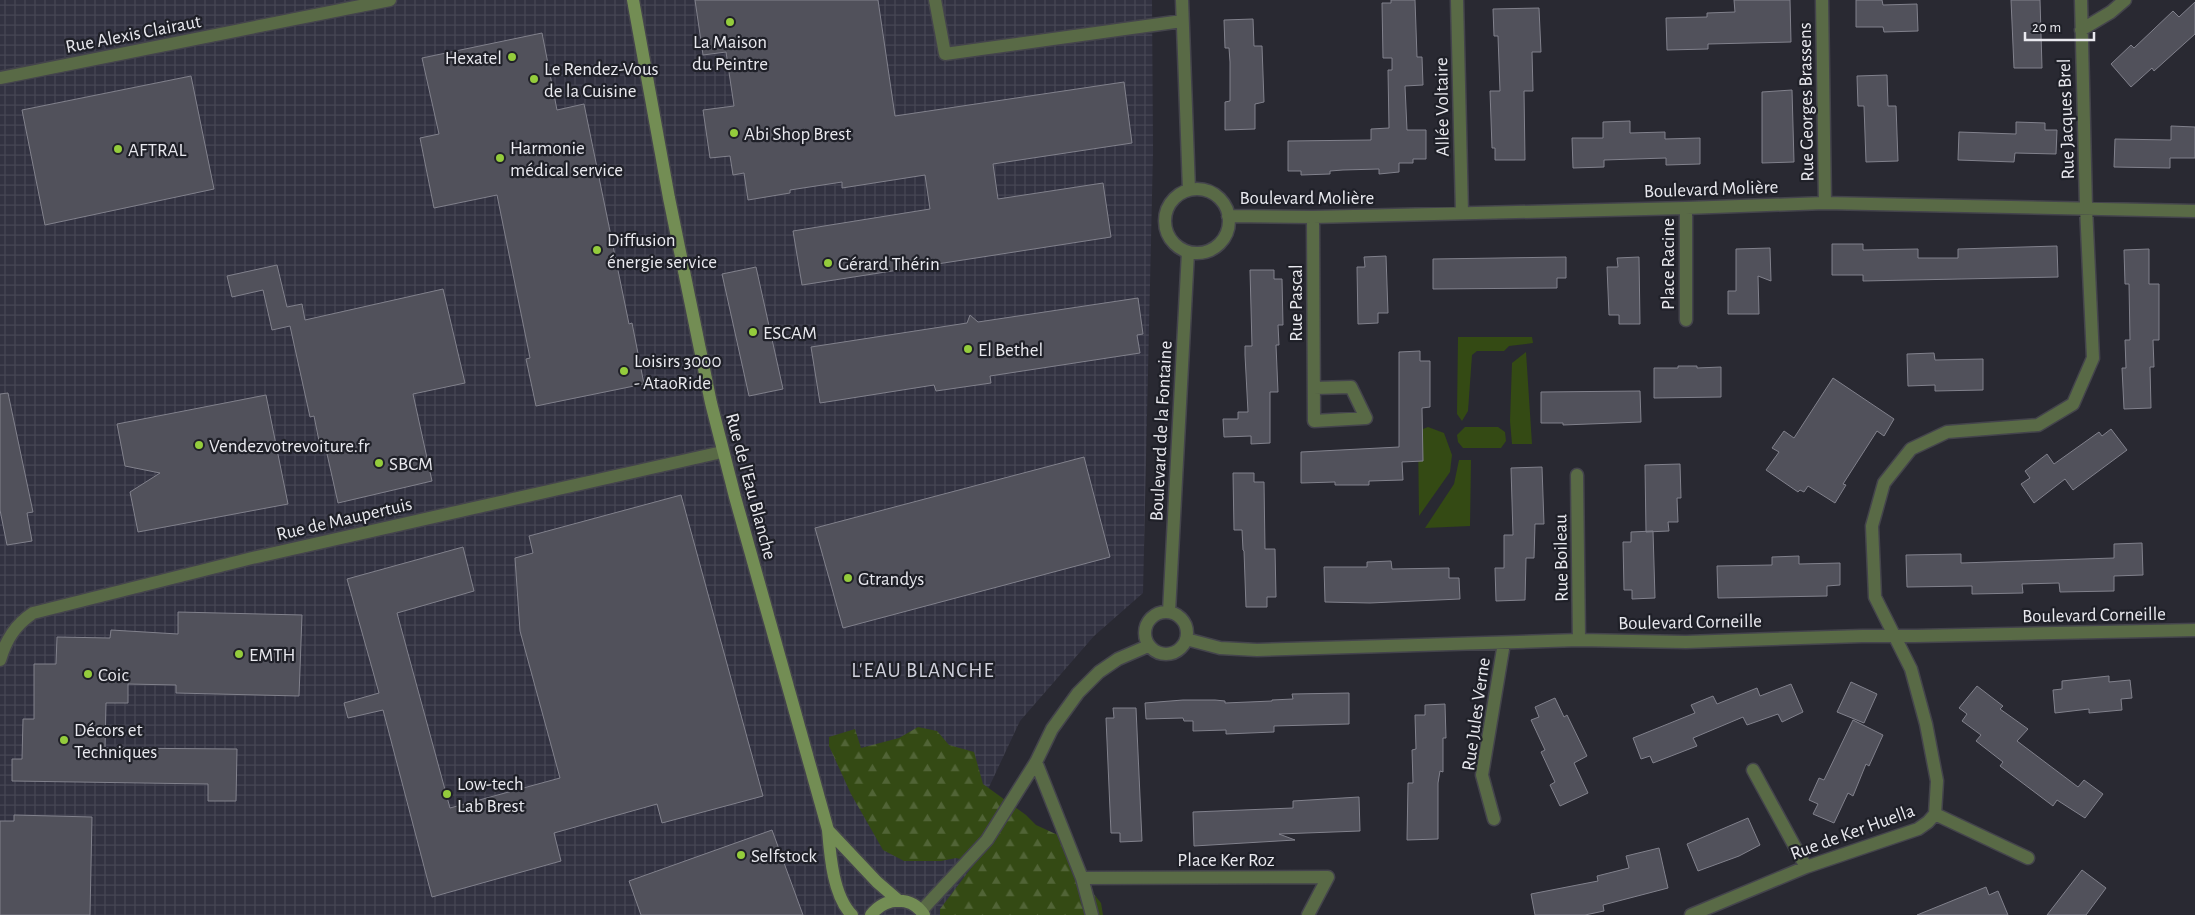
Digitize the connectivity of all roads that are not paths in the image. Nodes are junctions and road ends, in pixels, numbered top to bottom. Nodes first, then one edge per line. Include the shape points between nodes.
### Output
1 (390, 0) edge
2 (633, 0) edge
3 (936, 0) edge
4 (1182, 0) edge
5 (1458, 0) edge
6 (1822, 0) edge
7 (2081, 0) edge
8 (2125, 0) edge
9 (1182, 21) junction
10 (2081, 30) junction
11 (0, 78) edge
12 (1189, 190) junction
13 (1825, 203) junction
14 (1686, 208) junction
15 (2086, 208) junction
16 (2195, 211) edge
17 (1462, 213) junction
18 (1228, 216) junction
19 (1313, 217) junction
20 (1188, 252) junction
21 (1686, 320) dead end
22 (1314, 388) dead end
23 (722, 452) junction
24 (1577, 475) dead end
25 (1169, 612) junction
26 (2195, 630) edge
27 (1894, 636) junction
28 (1186, 639) junction
29 (1579, 640) junction
30 (1504, 643) junction
31 (1148, 646) junction
32 (0, 660) edge
33 (1036, 762) junction
34 (1752, 770) dead end
35 (1935, 814) junction
36 (1494, 819) dead end
37 (828, 830) junction
38 (2028, 858) dead end
39 (1806, 867) junction
40 (1082, 878) junction
41 (899, 901) junction
42 (923, 913) edge
43 (852, 915) edge
44 (871, 915) edge
45 (1092, 915) edge
46 (1308, 915) edge
47 (1691, 915) edge

1 - 11 street, Rue Alexis Clairaut
2 - 23 street, Rue de l'Eau Blanche via 669,198
3 - 9 street via 945,54
4 - 9 street
5 - 17 street, Allée Voltaire
6 - 13 street, Rue Georges Brassens
7 - 10 street, Rue Jacques Brel
8 - 10 street
9 - 12 street
10 - 15 street, Rue Jacques Brel
12 - 18 street via 1200,189 1218,198
12 - 20 street via 1172,201 1164,220 1171,240
13 - 14 street, Boulevard Molière
13 - 15 street, Boulevard Molière
14 - 17 street, Boulevard Molière
14 - 21 street, Place Racine
15 - 16 street, Boulevard Molière
15 - 27 street, Rue Jacques Brel via 2093,358 2074,404 2038,425 1946,432 1911,449 1884,483 1872,526 1875,597
17 - 19 street, Boulevard Molière
18 - 19 street, Boulevard Molière
18 - 20 street via 1225,237 1218,245 1209,251
19 - 22 street, Rue Pascal
20 - 25 street, Boulevard de la Fontaine
23 - 32 street, Rue de Maupertuis via 252,558 33,613 17,625
23 - 37 street, Rue de l'Eau Blanche
24 - 29 street, Rue Boileau
25 - 28 street via 1184,622
25 - 31 street via 1159,612 1145,626
26 - 27 street, Boulevard Corneille
27 - 29 street, Boulevard Corneille via 1686,642
27 - 35 street, Rue de Ker Huella via 1911,668 1926,724 1937,781
28 - 30 street, Boulevard Corneille via 1220,648 1257,650
28 - 31 street via 1180,649 1169,654 1158,653
29 - 30 street, Boulevard Corneille
30 - 36 street, Rue Jules Verne via 1482,775
31 - 33 street via 1118,659 1078,693 1052,729
33 - 40 street
33 - 42 street via 987,840
34 - 39 street
35 - 38 street
35 - 39 street, Rue de Ker Huella via 1918,829
37 - 41 street, Rue de l'Eau Blanche
37 - 43 street, Rue de l'Eau Blanche via 834,877
39 - 47 street, Rue de Ker Huella
40 - 45 street
40 - 46 street, Place Ker Roz via 1328,877
41 - 42 street, Rue de l'Eau Blanche via 912,904
41 - 44 street via 884,904

